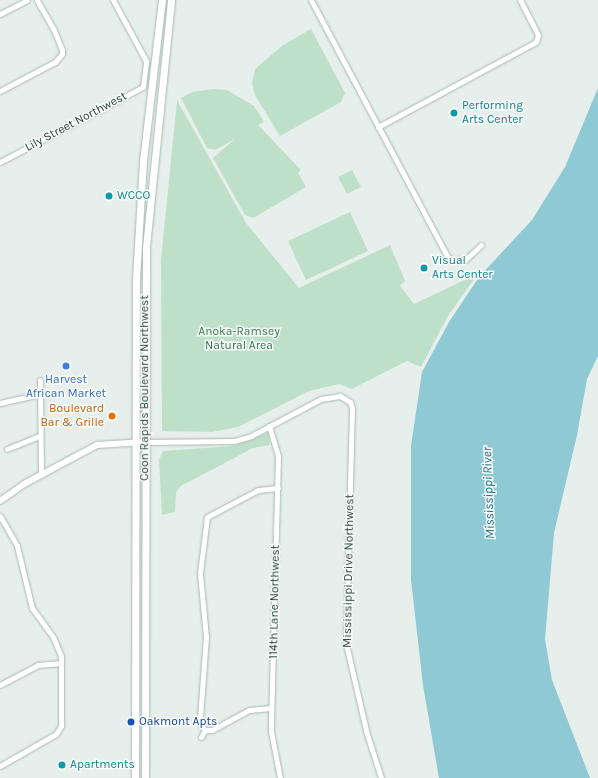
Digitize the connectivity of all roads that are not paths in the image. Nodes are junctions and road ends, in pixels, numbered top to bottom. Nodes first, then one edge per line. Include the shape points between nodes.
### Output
1 (27, 0) edge
2 (36, 0) edge
3 (114, 0) edge
4 (162, 0) edge
5 (171, 0) edge
6 (311, 0) edge
7 (520, 0) edge
8 (0, 14) edge
9 (0, 91) edge
10 (378, 127) junction
11 (0, 162) edge
12 (481, 245) dead end
13 (40, 380) dead end
14 (40, 394) junction
15 (0, 403) edge
16 (269, 426) junction
17 (40, 436) junction
18 (135, 442) junction
19 (145, 442) junction
20 (7, 449) dead end
21 (41, 475) junction
22 (278, 488) junction
23 (0, 501) edge
24 (0, 516) edge
25 (61, 663) junction
26 (0, 685) edge
27 (271, 708) junction
28 (205, 730) junction
29 (201, 737) dead end
30 (0, 766) edge
31 (136, 778) edge
32 (145, 778) edge
33 (280, 778) edge
34 (381, 778) edge

1 - 8 street
2 - 9 street via 54,30 62,54 55,62
3 - 11 street, Lily Street Northwest via 146,61 146,77 141,89
4 - 18 main road, Coon Rapids Boulevard Northwest via 138,231
5 - 19 main road, Coon Rapids Boulevard Northwest via 146,247
6 - 10 street
7 - 10 street via 538,35 536,42
10 - 12 street via 448,256 452,260 465,260
13 - 14 street
14 - 15 street
14 - 17 street
16 - 19 street via 251,436 229,441
16 - 22 street, 114th Lane Northwest via 277,449
16 - 34 street, Mississippi Drive Northwest via 326,398 344,397 352,408 346,632 350,665
17 - 20 street
17 - 21 street
18 - 19 street
18 - 21 street via 101,444
18 - 31 main road, Coon Rapids Boulevard Northwest
19 - 32 main road, Coon Rapids Boulevard Northwest
21 - 23 street
22 - 27 street, 114th Lane Northwest
22 - 28 street via 258,490 207,517 200,573 206,637 200,718
24 - 25 street via 17,546 32,608 54,637
25 - 26 street via 38,665
25 - 30 street via 62,726 56,734
27 - 28 street via 249,710 212,730
27 - 33 street, 114th Lane Northwest via 273,752
28 - 29 street

